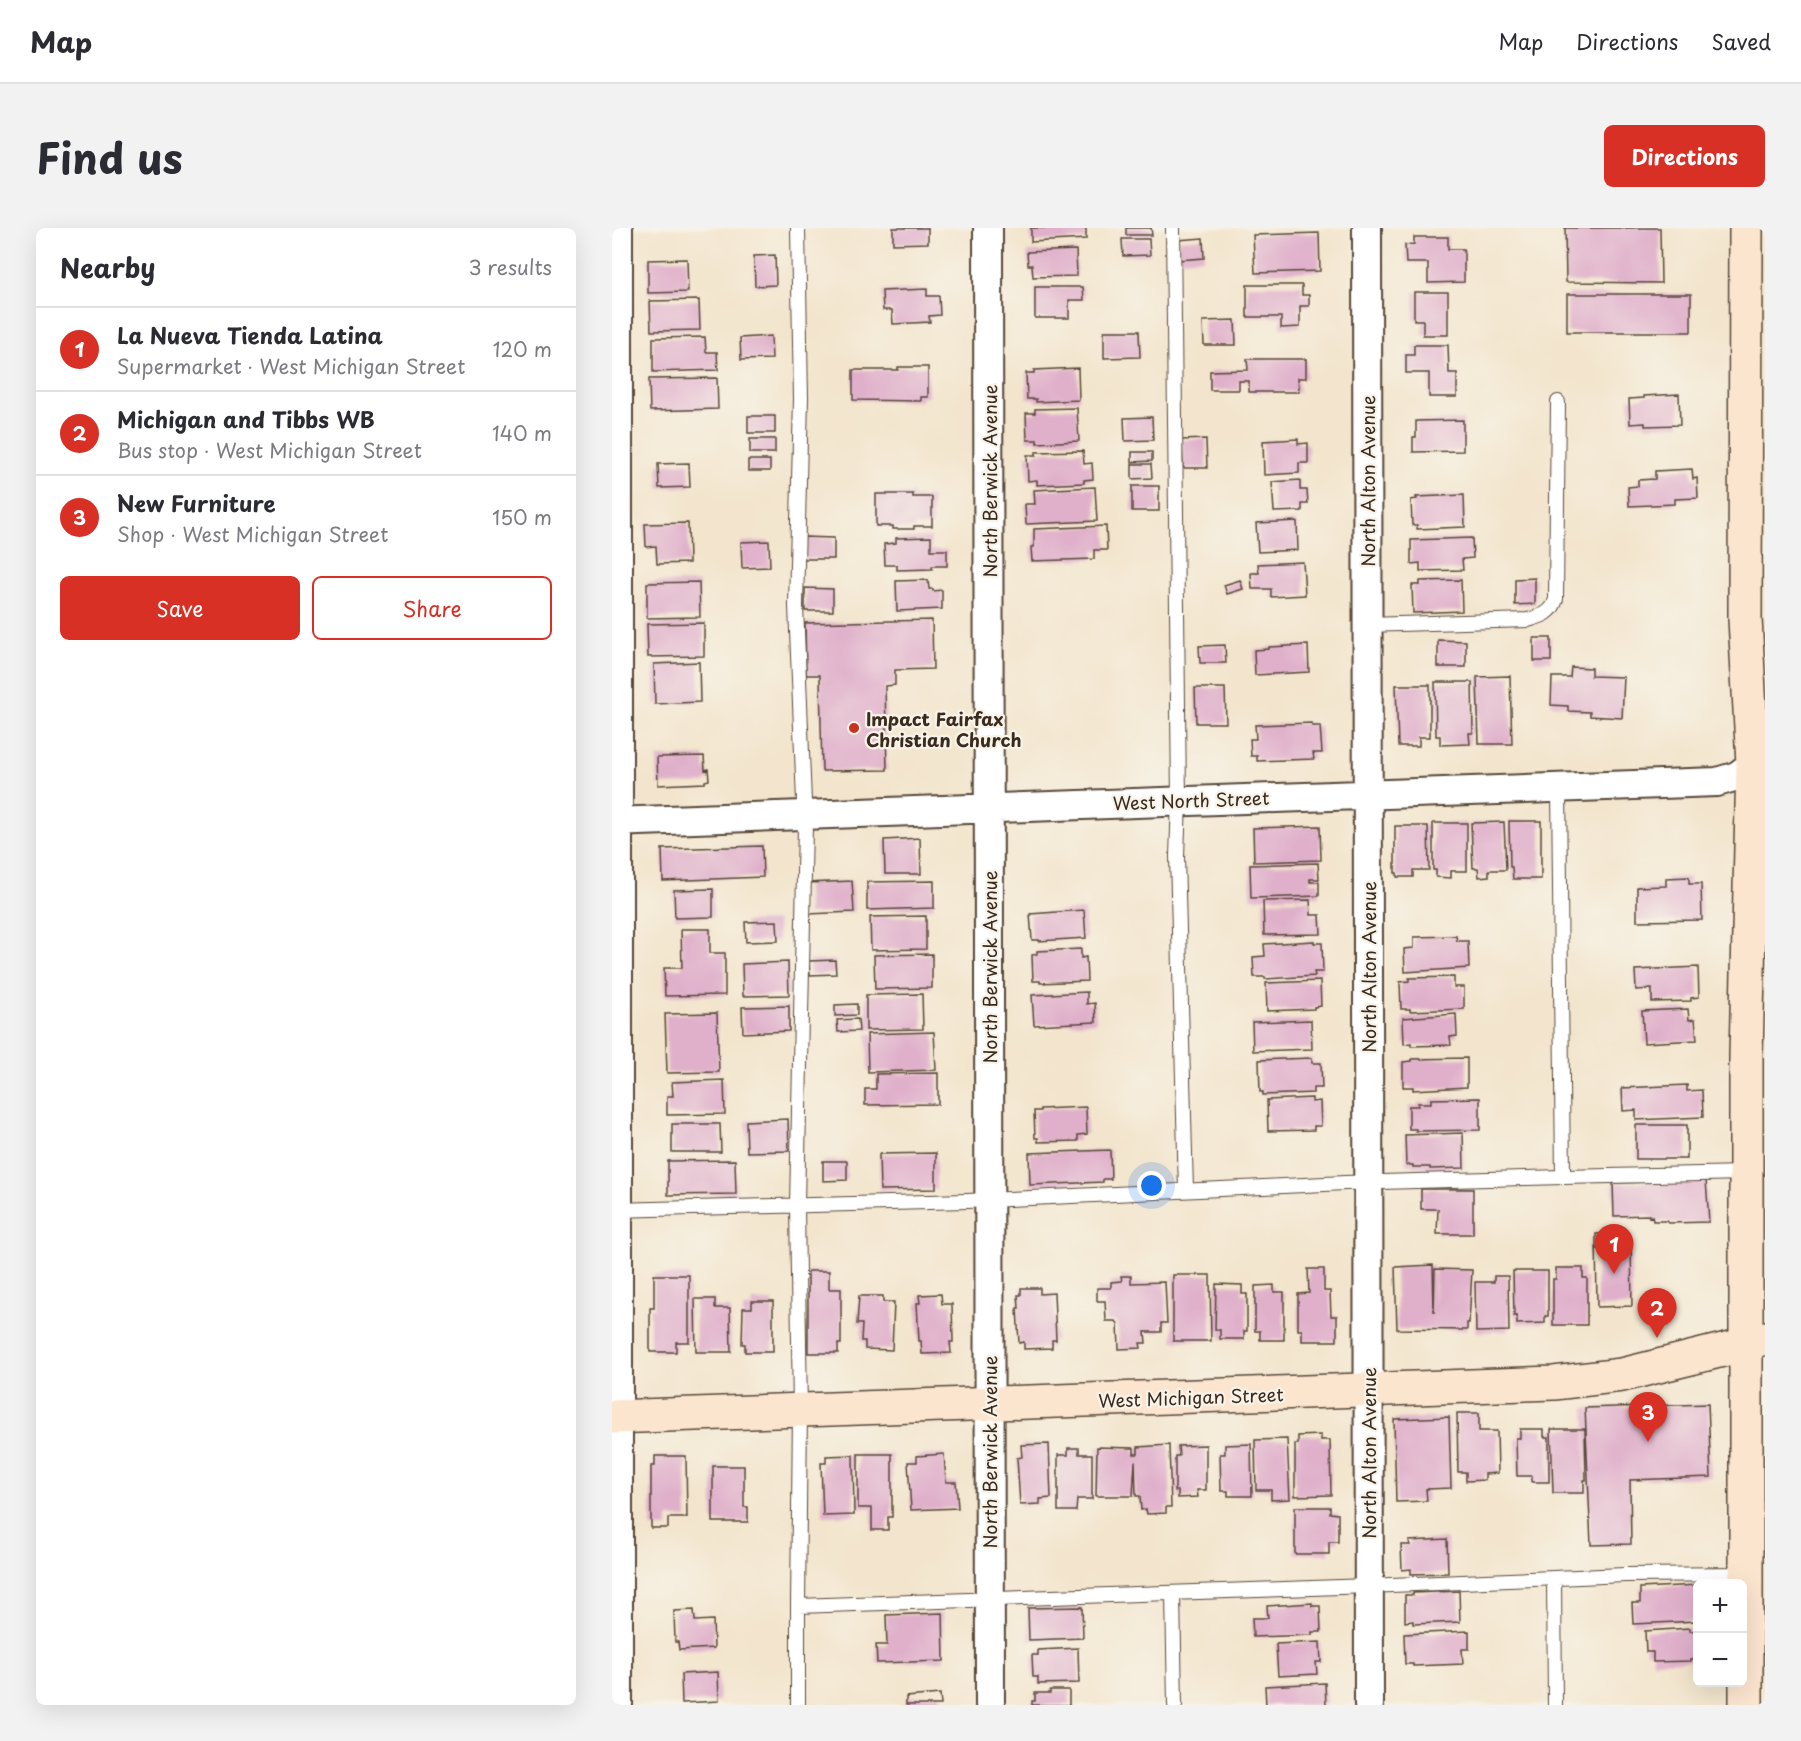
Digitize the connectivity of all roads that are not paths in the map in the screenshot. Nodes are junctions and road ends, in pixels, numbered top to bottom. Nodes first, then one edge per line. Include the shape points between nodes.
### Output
1 (618, 228) edge
2 (798, 228) edge
3 (988, 228) edge
4 (1173, 228) edge
5 (1367, 228) edge
6 (1746, 228) edge
7 (1558, 402) dead end
8 (1755, 468) edge
9 (1755, 619) edge
10 (1367, 625) junction
11 (1759, 763) edge
12 (1559, 787) junction
13 (1367, 794) junction
14 (1179, 801) junction
15 (989, 808) junction
16 (805, 814) junction
17 (615, 822) edge
18 (1746, 1173) junction
19 (1563, 1177) junction
20 (1368, 1182) junction
21 (1186, 1190) junction
22 (989, 1200) junction
23 (797, 1205) junction
24 (615, 1210) edge
25 (1756, 1261) edge
26 (1756, 1341) edge
27 (1368, 1391) junction
28 (989, 1405) junction
29 (800, 1411) junction
30 (615, 1417) edge
31 (1746, 1574) junction
32 (1554, 1578) junction
33 (1368, 1586) junction
34 (1173, 1593) junction
35 (989, 1600) junction
36 (798, 1605) junction
37 (618, 1705) edge
38 (798, 1705) edge
39 (990, 1705) edge
40 (1175, 1705) edge
41 (1369, 1705) edge
42 (1555, 1705) edge
43 (1746, 1705) edge

1 - 17 street
2 - 16 lane via 801,398 796,606
3 - 15 street, North Berwick Avenue
4 - 14 lane
5 - 10 street, North Alton Avenue
6 - 8 street
7 - 10 lane via 1554,608 1544,616 1528,620
8 - 9 street
9 - 11 street
10 - 13 street, North Alton Avenue
11 - 12 street, West North Street via 1717,782
11 - 18 street
12 - 13 street, West North Street
12 - 19 lane
13 - 14 street, West North Street
13 - 20 street, North Alton Avenue
14 - 15 street, West North Street
14 - 21 lane
15 - 16 street, West North Street
15 - 22 street, North Berwick Avenue
16 - 17 street, West North Street
16 - 23 lane
17 - 24 street
18 - 19 lane
18 - 25 street
19 - 20 lane
20 - 21 lane
20 - 27 street, North Alton Avenue
21 - 22 lane
22 - 23 lane
22 - 28 street, North Berwick Avenue
23 - 24 lane
23 - 29 lane
24 - 30 street
25 - 26 street
26 - 27 street, West Michigan Street via 1622,1375 1554,1383
26 - 31 street via 1751,1528
27 - 28 street, West Michigan Street
27 - 33 street, North Alton Avenue
28 - 29 street, West Michigan Street
28 - 35 street, North Berwick Avenue
29 - 30 street, West Michigan Street
29 - 36 lane
30 - 37 street
31 - 32 lane
31 - 43 street
32 - 33 lane
32 - 42 lane
33 - 34 lane
33 - 41 street, North Alton Avenue
34 - 35 lane
34 - 40 lane
35 - 36 lane
35 - 39 street, North Berwick Avenue
36 - 38 lane

